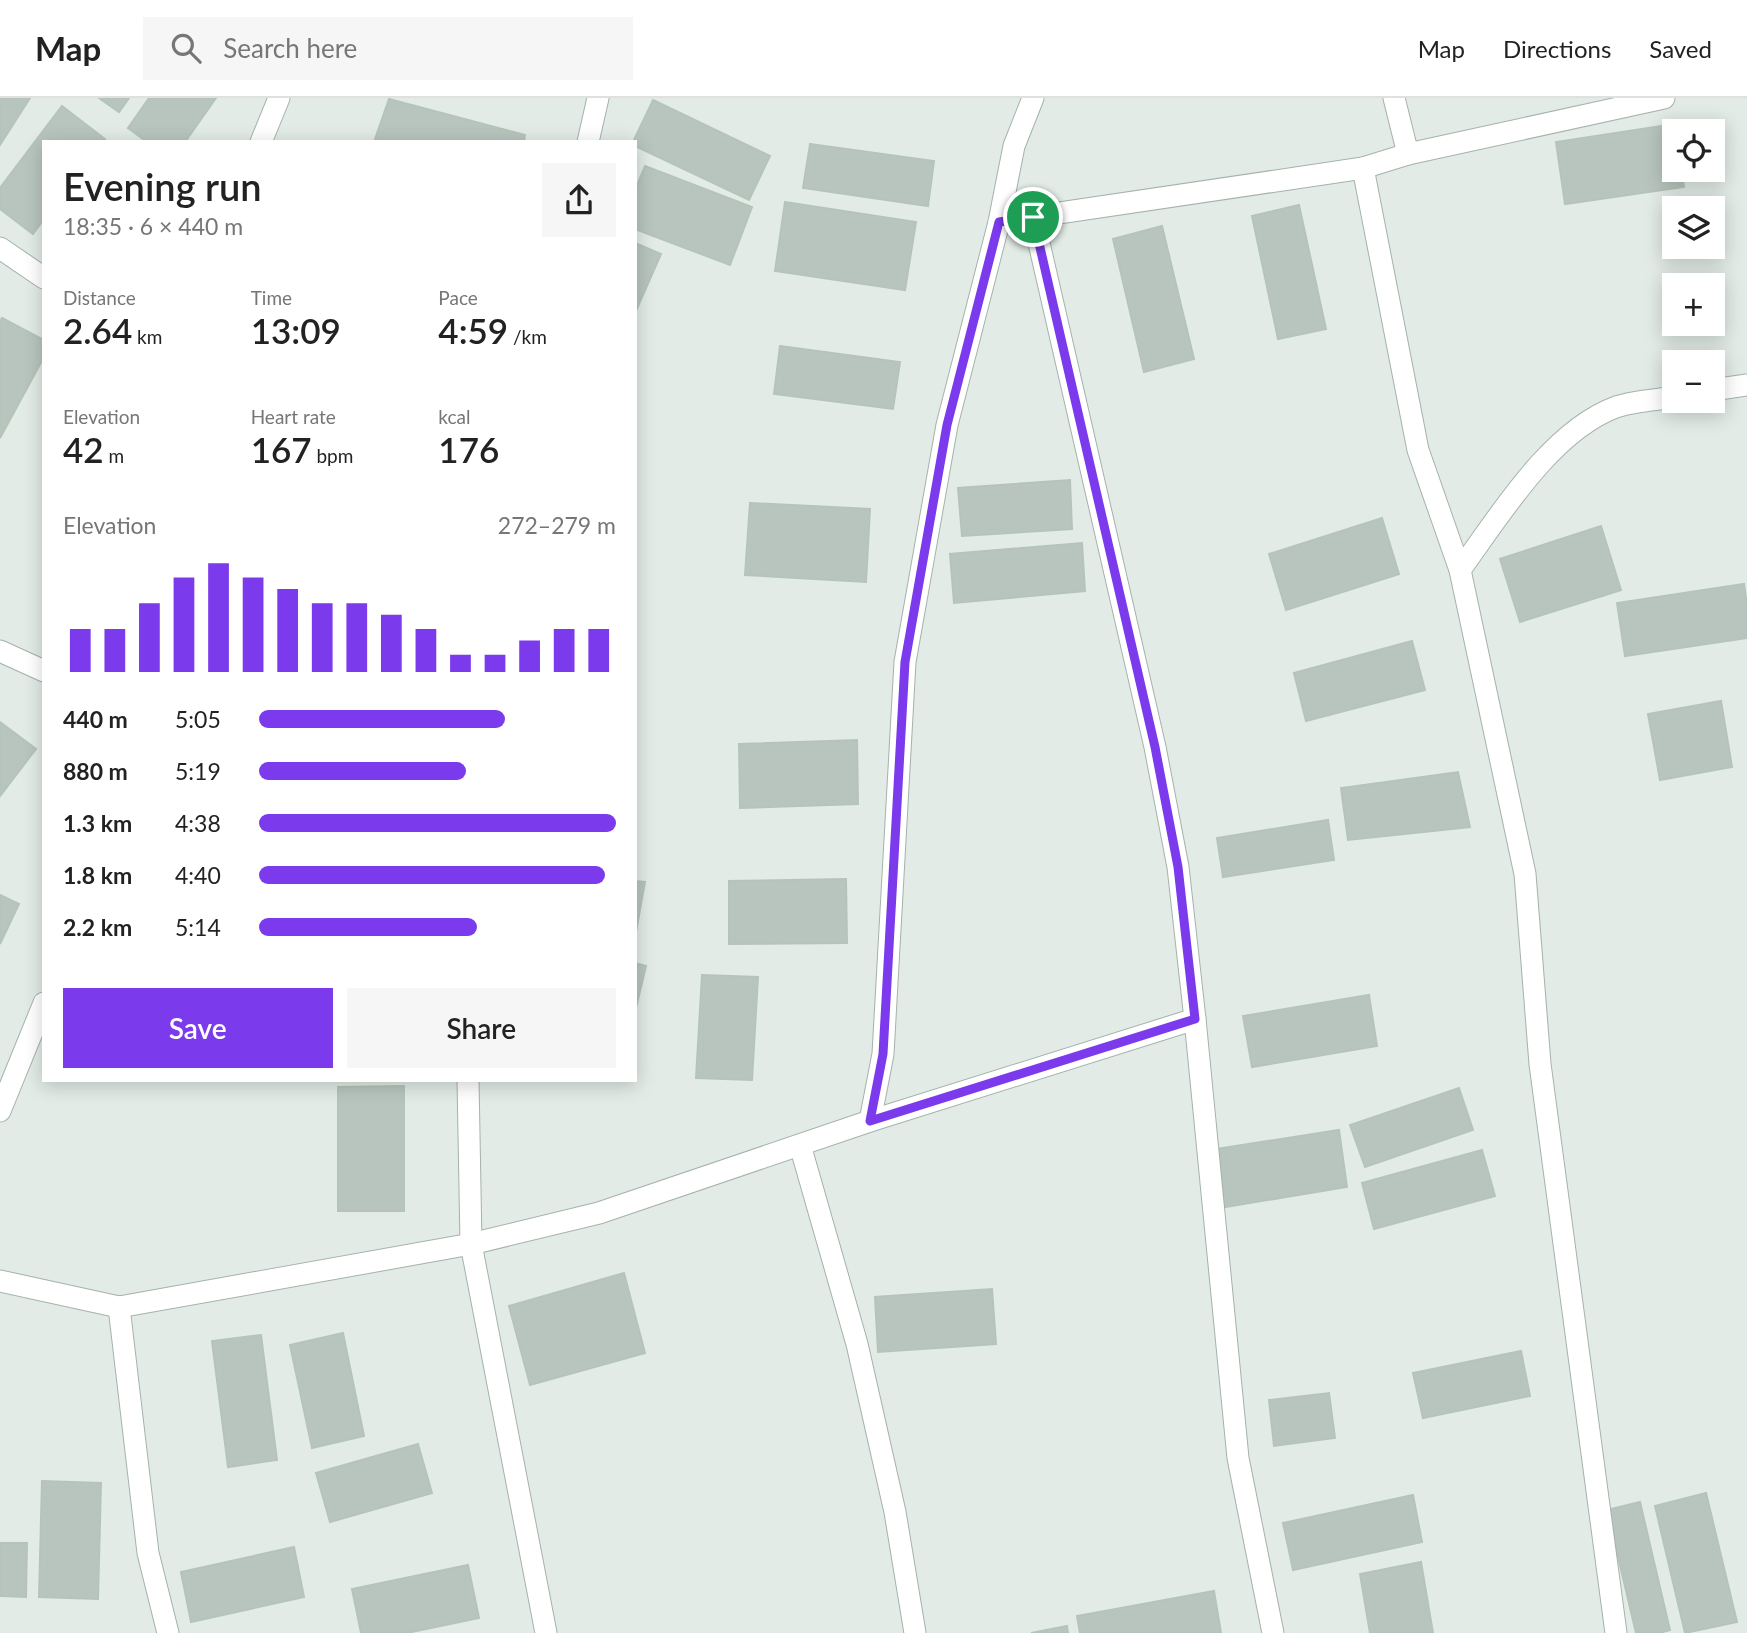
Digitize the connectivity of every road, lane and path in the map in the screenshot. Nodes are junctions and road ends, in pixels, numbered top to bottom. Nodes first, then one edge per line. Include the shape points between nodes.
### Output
1 (279, 98) edge
2 (598, 98) edge
3 (1033, 98) edge
4 (1395, 98) edge
5 (1664, 98) edge
6 (262, 140) edge
7 (588, 140) edge
8 (1408, 154) junction
9 (1363, 168) junction
10 (1033, 217) junction
11 (999, 222) junction
12 (0, 248) edge
13 (42, 277) edge
14 (1747, 385) edge
15 (1725, 388) edge
16 (1662, 399) edge
17 (1460, 570) junction
18 (0, 651) edge
19 (42, 670) edge
20 (42, 1006) edge
21 (1195, 1019) junction
22 (9, 1060) edge
23 (468, 1082) edge
24 (0, 1111) edge
25 (870, 1121) junction
26 (800, 1145) junction
27 (471, 1244) junction
28 (0, 1282) edge
29 (119, 1307) junction
30 (168, 1633) edge
31 (546, 1633) edge
32 (915, 1633) edge
33 (1273, 1633) edge
34 (1616, 1633) edge

1 - 6 street
2 - 7 street
3 - 11 street via 1014,146
4 - 8 street
5 - 8 street
8 - 9 street
9 - 10 street
9 - 17 street via 1418,450
10 - 11 street
10 - 21 street via 1155,747 1178,867
11 - 25 street via 947,425 905,662 883,1054
12 - 13 street
14 - 15 street
16 - 17 street via 1618,406 1583,422 1524,482
17 - 34 street via 1525,874 1540,1064
18 - 19 street
20 - 22 street
21 - 25 street
21 - 33 street via 1238,1458
22 - 24 street
23 - 27 street
25 - 26 street
26 - 27 street via 599,1213
26 - 32 street via 857,1344 895,1512
27 - 29 street
27 - 31 street
28 - 29 street
29 - 30 street via 148,1553

